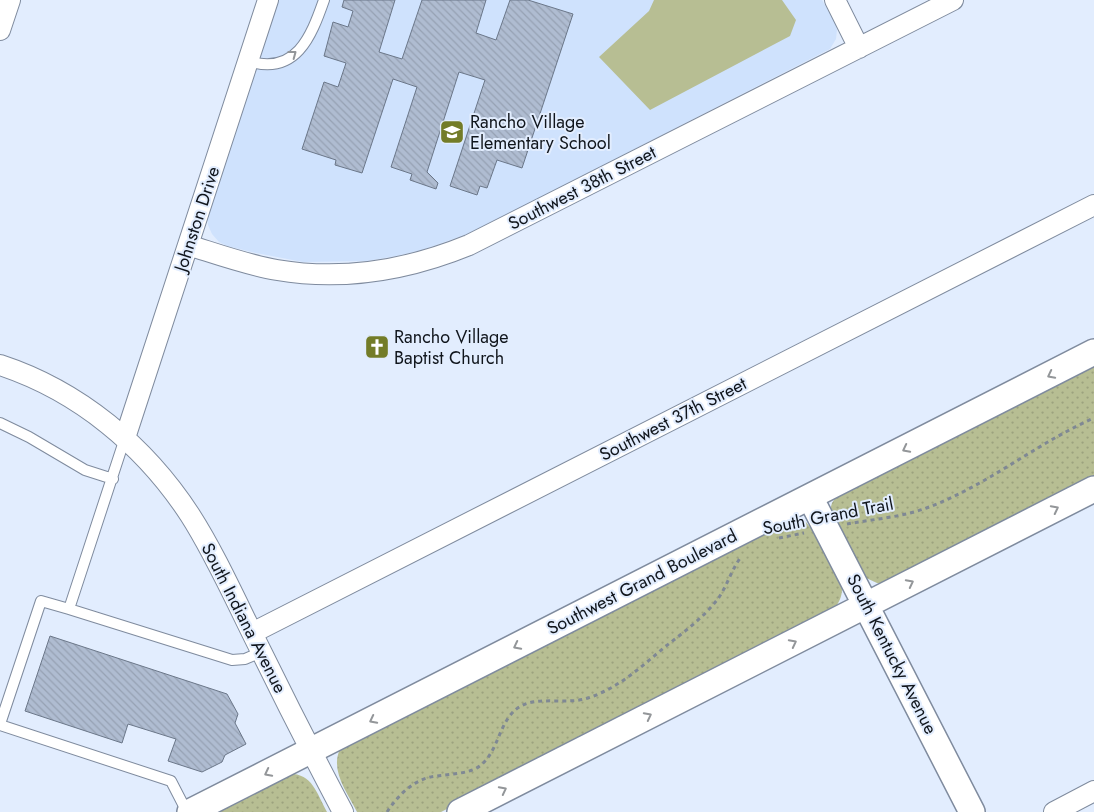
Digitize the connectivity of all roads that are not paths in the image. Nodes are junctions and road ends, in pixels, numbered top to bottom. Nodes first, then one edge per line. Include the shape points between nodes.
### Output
1 (10, 0) edge
2 (268, 0) edge
3 (324, 0) edge
4 (835, 0) edge
5 (953, 0) edge
6 (0, 30) edge
7 (859, 48) junction
8 (248, 61) junction
9 (1094, 204) edge
10 (188, 245) junction
11 (1094, 352) edge
12 (0, 365) edge
13 (0, 423) edge
14 (125, 438) junction
15 (113, 479) junction
16 (1094, 489) edge
17 (810, 497) junction
18 (867, 605) junction
19 (69, 609) junction
20 (252, 634) junction
21 (261, 652) junction
22 (0, 724) edge
23 (311, 751) junction
24 (1094, 792) edge
25 (189, 812) edge
26 (343, 812) edge
27 (460, 812) edge
28 (972, 812) edge
29 (1054, 812) edge

1 - 6 street
2 - 8 street, Johnston Drive
8 -> 3 lane via 277,64 295,54 308,39
4 - 7 street
5 - 7 street, Southwest 38th Street
7 - 10 street, Southwest 38th Street via 469,245 426,261 353,274 304,273 268,268
8 - 10 street, Johnston Drive
9 - 20 street, Southwest 37th Street
10 - 14 street, Johnston Drive
11 -> 17 street, Southwest Grand Boulevard
12 - 14 street via 68,396
13 - 15 lane via 85,470
14 - 15 lane
14 - 20 street, South Indiana Avenue via 180,500
15 - 19 lane
18 -> 16 street
17 - 18 street, South Kentucky Avenue
17 -> 23 street, Southwest Grand Boulevard
27 -> 18 street
18 - 28 street, South Kentucky Avenue
19 - 21 lane via 232,660
19 - 22 lane via 41,600
20 - 21 street, South Indiana Avenue
21 - 23 street, South Indiana Avenue
22 - 25 lane via 171,781
23 -> 25 street, Southwest Grand Boulevard
23 - 26 street, South Indiana Avenue
24 - 29 street

